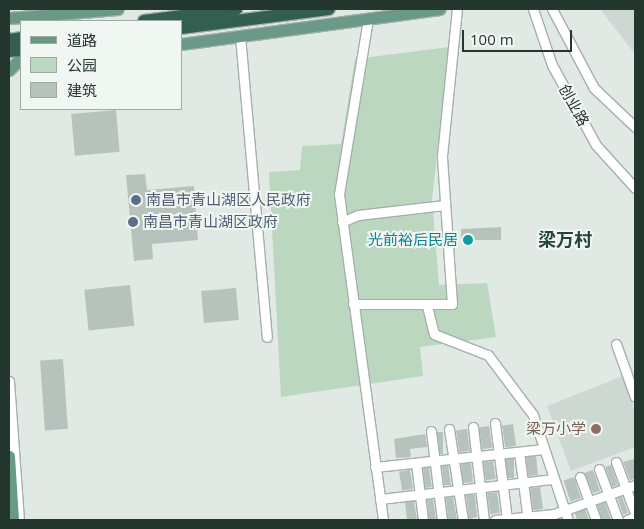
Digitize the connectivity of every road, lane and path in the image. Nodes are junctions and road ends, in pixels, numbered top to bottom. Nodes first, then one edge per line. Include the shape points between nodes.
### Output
1 (118, 9) edge
2 (236, 9) edge
3 (329, 9) edge
4 (440, 9) edge
5 (457, 9) edge
6 (533, 9) edge
7 (552, 9) edge
8 (9, 18) edge
9 (368, 19) junction
10 (152, 20) edge
11 (182, 28) edge
12 (240, 36) junction
13 (182, 44) edge
14 (635, 127) edge
15 (635, 188) edge
16 (444, 205) junction
17 (342, 222) junction
18 (352, 304) junction
19 (427, 306) junction
20 (266, 337) dead end
21 (616, 344) dead end
22 (9, 381) edge
23 (635, 397) edge
24 (495, 423) dead end
25 (473, 427) dead end
26 (449, 429) dead end
27 (431, 430) dead end
28 (544, 449) junction
29 (519, 452) junction
30 (498, 454) junction
31 (9, 456) edge
32 (476, 456) junction
33 (455, 459) junction
34 (434, 461) junction
35 (616, 462) dead end
36 (416, 463) junction
37 (375, 467) junction
38 (599, 469) dead end
39 (580, 476) dead end
40 (554, 479) junction
41 (523, 483) junction
42 (502, 485) junction
43 (635, 485) edge
44 (480, 488) junction
45 (626, 488) junction
46 (459, 490) junction
47 (439, 492) junction
48 (420, 495) junction
49 (608, 495) junction
50 (380, 499) junction
51 (589, 502) junction
52 (565, 510) junction
53 (635, 513) edge
54 (635, 517) edge
55 (527, 518) edge
56 (14, 520) edge
57 (19, 520) edge
58 (383, 520) edge
59 (423, 520) edge
60 (442, 520) edge
61 (463, 520) edge
62 (484, 520) edge
63 (495, 520) edge
64 (507, 520) edge
65 (568, 520) edge
66 (596, 520) edge
67 (618, 520) edge
68 (627, 520) edge

1 - 8 main road
2 - 10 highway
3 - 11 highway
4 - 9 main road
5 - 16 street via 442,156
6 - 15 street, 创业路 via 552,65 596,145
7 - 14 street, 创业路 via 594,88
9 - 12 main road
9 - 17 street via 339,194
12 - 13 main road
12 - 20 street
16 - 17 street via 358,215
16 - 19 street via 452,304
17 - 18 street
18 - 19 street
18 - 37 street
19 - 28 street via 434,334 488,355 532,415
21 - 23 street
22 - 57 street
24 - 30 street
25 - 32 street
26 - 33 street
27 - 34 street
28 - 29 street
28 - 40 street
29 - 30 street
29 - 41 street
30 - 32 street
30 - 42 street
31 - 56 main road
32 - 33 street
32 - 44 street
33 - 34 street
33 - 46 street
34 - 36 street
34 - 47 street
35 - 45 street
36 - 37 street
36 - 48 street
37 - 50 street
38 - 49 street
39 - 51 street
40 - 41 street
40 - 52 street
41 - 42 street
41 - 55 street
42 - 44 street
42 - 64 street
43 - 45 street
44 - 46 street
44 - 62 street
45 - 49 street
45 - 53 street
46 - 47 street
46 - 61 street
47 - 48 street
47 - 60 street
48 - 50 street
48 - 59 street
49 - 51 street
49 - 67 street
50 - 58 street
51 - 52 street
51 - 66 street
52 - 55 street
52 - 65 street
54 - 68 street
55 - 64 street
63 - 64 street

